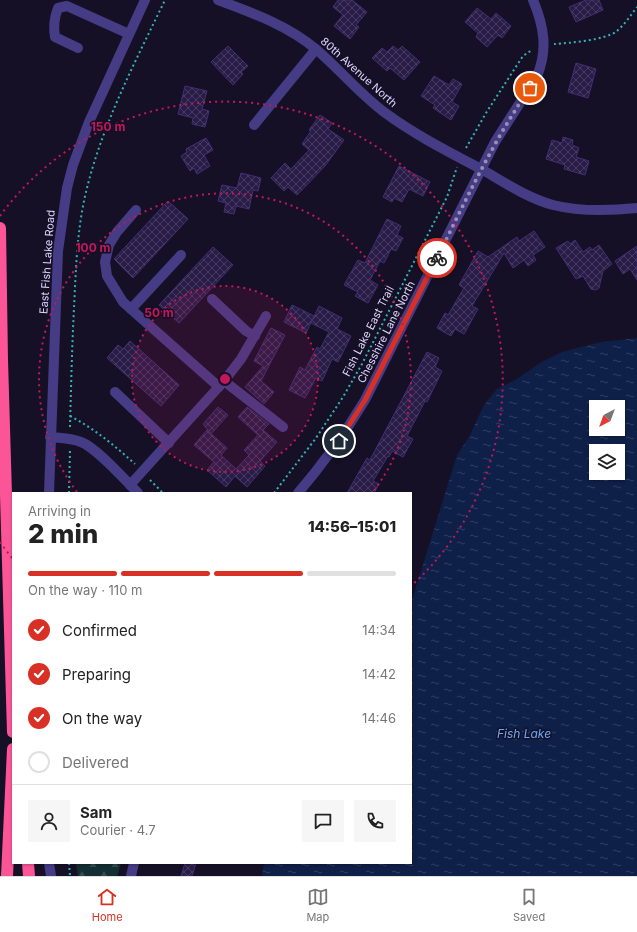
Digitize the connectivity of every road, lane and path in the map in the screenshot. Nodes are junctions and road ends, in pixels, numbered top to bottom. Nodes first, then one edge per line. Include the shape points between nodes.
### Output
1 (145, 0) edge
2 (165, 0) edge
3 (218, 0) edge
4 (533, 0) edge
5 (637, 7) edge
6 (129, 34) junction
7 (551, 44) dead end
8 (78, 48) dead end
9 (316, 49) junction
10 (536, 49) dead end
11 (254, 125) dead end
12 (465, 151) dead end
13 (457, 166) dead end
14 (481, 170) junction
15 (637, 208) edge
16 (136, 210) dead end
17 (0, 228) edge
18 (181, 255) dead end
19 (212, 299) dead end
20 (131, 309) junction
21 (266, 316) dead end
22 (255, 336) junction
23 (221, 384) junction
24 (115, 392) dead end
25 (70, 416) junction
26 (70, 427) dead end
27 (283, 427) dead end
28 (50, 437) junction
29 (169, 443) junction
30 (70, 450) dead end
31 (138, 467) dead end
32 (6, 468) junction
33 (148, 478) dead end
34 (130, 485) junction
35 (49, 492) edge
36 (69, 492) edge
37 (137, 492) edge
38 (162, 492) edge
39 (275, 492) edge
40 (299, 492) edge
41 (0, 498) edge
42 (12, 694) edge
43 (12, 766) edge
44 (28, 864) edge
45 (49, 864) edge
46 (69, 864) edge
47 (134, 864) edge
48 (6, 876) edge
49 (29, 876) edge
50 (51, 876) edge
51 (70, 876) edge
52 (131, 876) edge

1 - 6 street, East Fish Lake Road
2 - 25 path via 109,121 87,188 78,241 75,280
3 - 9 street, 80th Avenue North via 287,29
4 - 14 street, Chesshire Lane North via 542,27 544,47 541,66
5 - 7 path via 624,24 612,34 588,40
6 - 8 street via 67,6 58,8 54,19 55,37
6 - 28 street, East Fish Lake Road via 80,143 67,188 58,251
9 - 11 street
9 - 14 street, 80th Avenue North via 383,111 418,135
10 - 12 path via 523,56
13 - 39 path, Fish Lake East Trail via 447,196 362,364 332,414
14 - 15 street via 525,194 552,204 581,210 610,211
14 - 40 street, Chesshire Lane North via 365,400 331,452
16 - 20 street via 109,245 105,262 107,276 123,302
17 - 32 highway
18 - 20 street
19 - 22 street via 246,331
20 - 23 street
21 - 22 street
22 - 23 street
23 - 27 street
23 - 29 street
24 - 29 street
25 - 26 path
25 - 31 path via 111,442
28 - 34 street via 70,439 88,445
28 - 35 street, East Fish Lake Road
29 - 34 street
30 - 36 path
32 - 41 highway
32 - 42 highway
33 - 38 path
34 - 37 street
43 - 48 highway
44 - 49 highway
45 - 50 street
46 - 51 path
47 - 52 street

